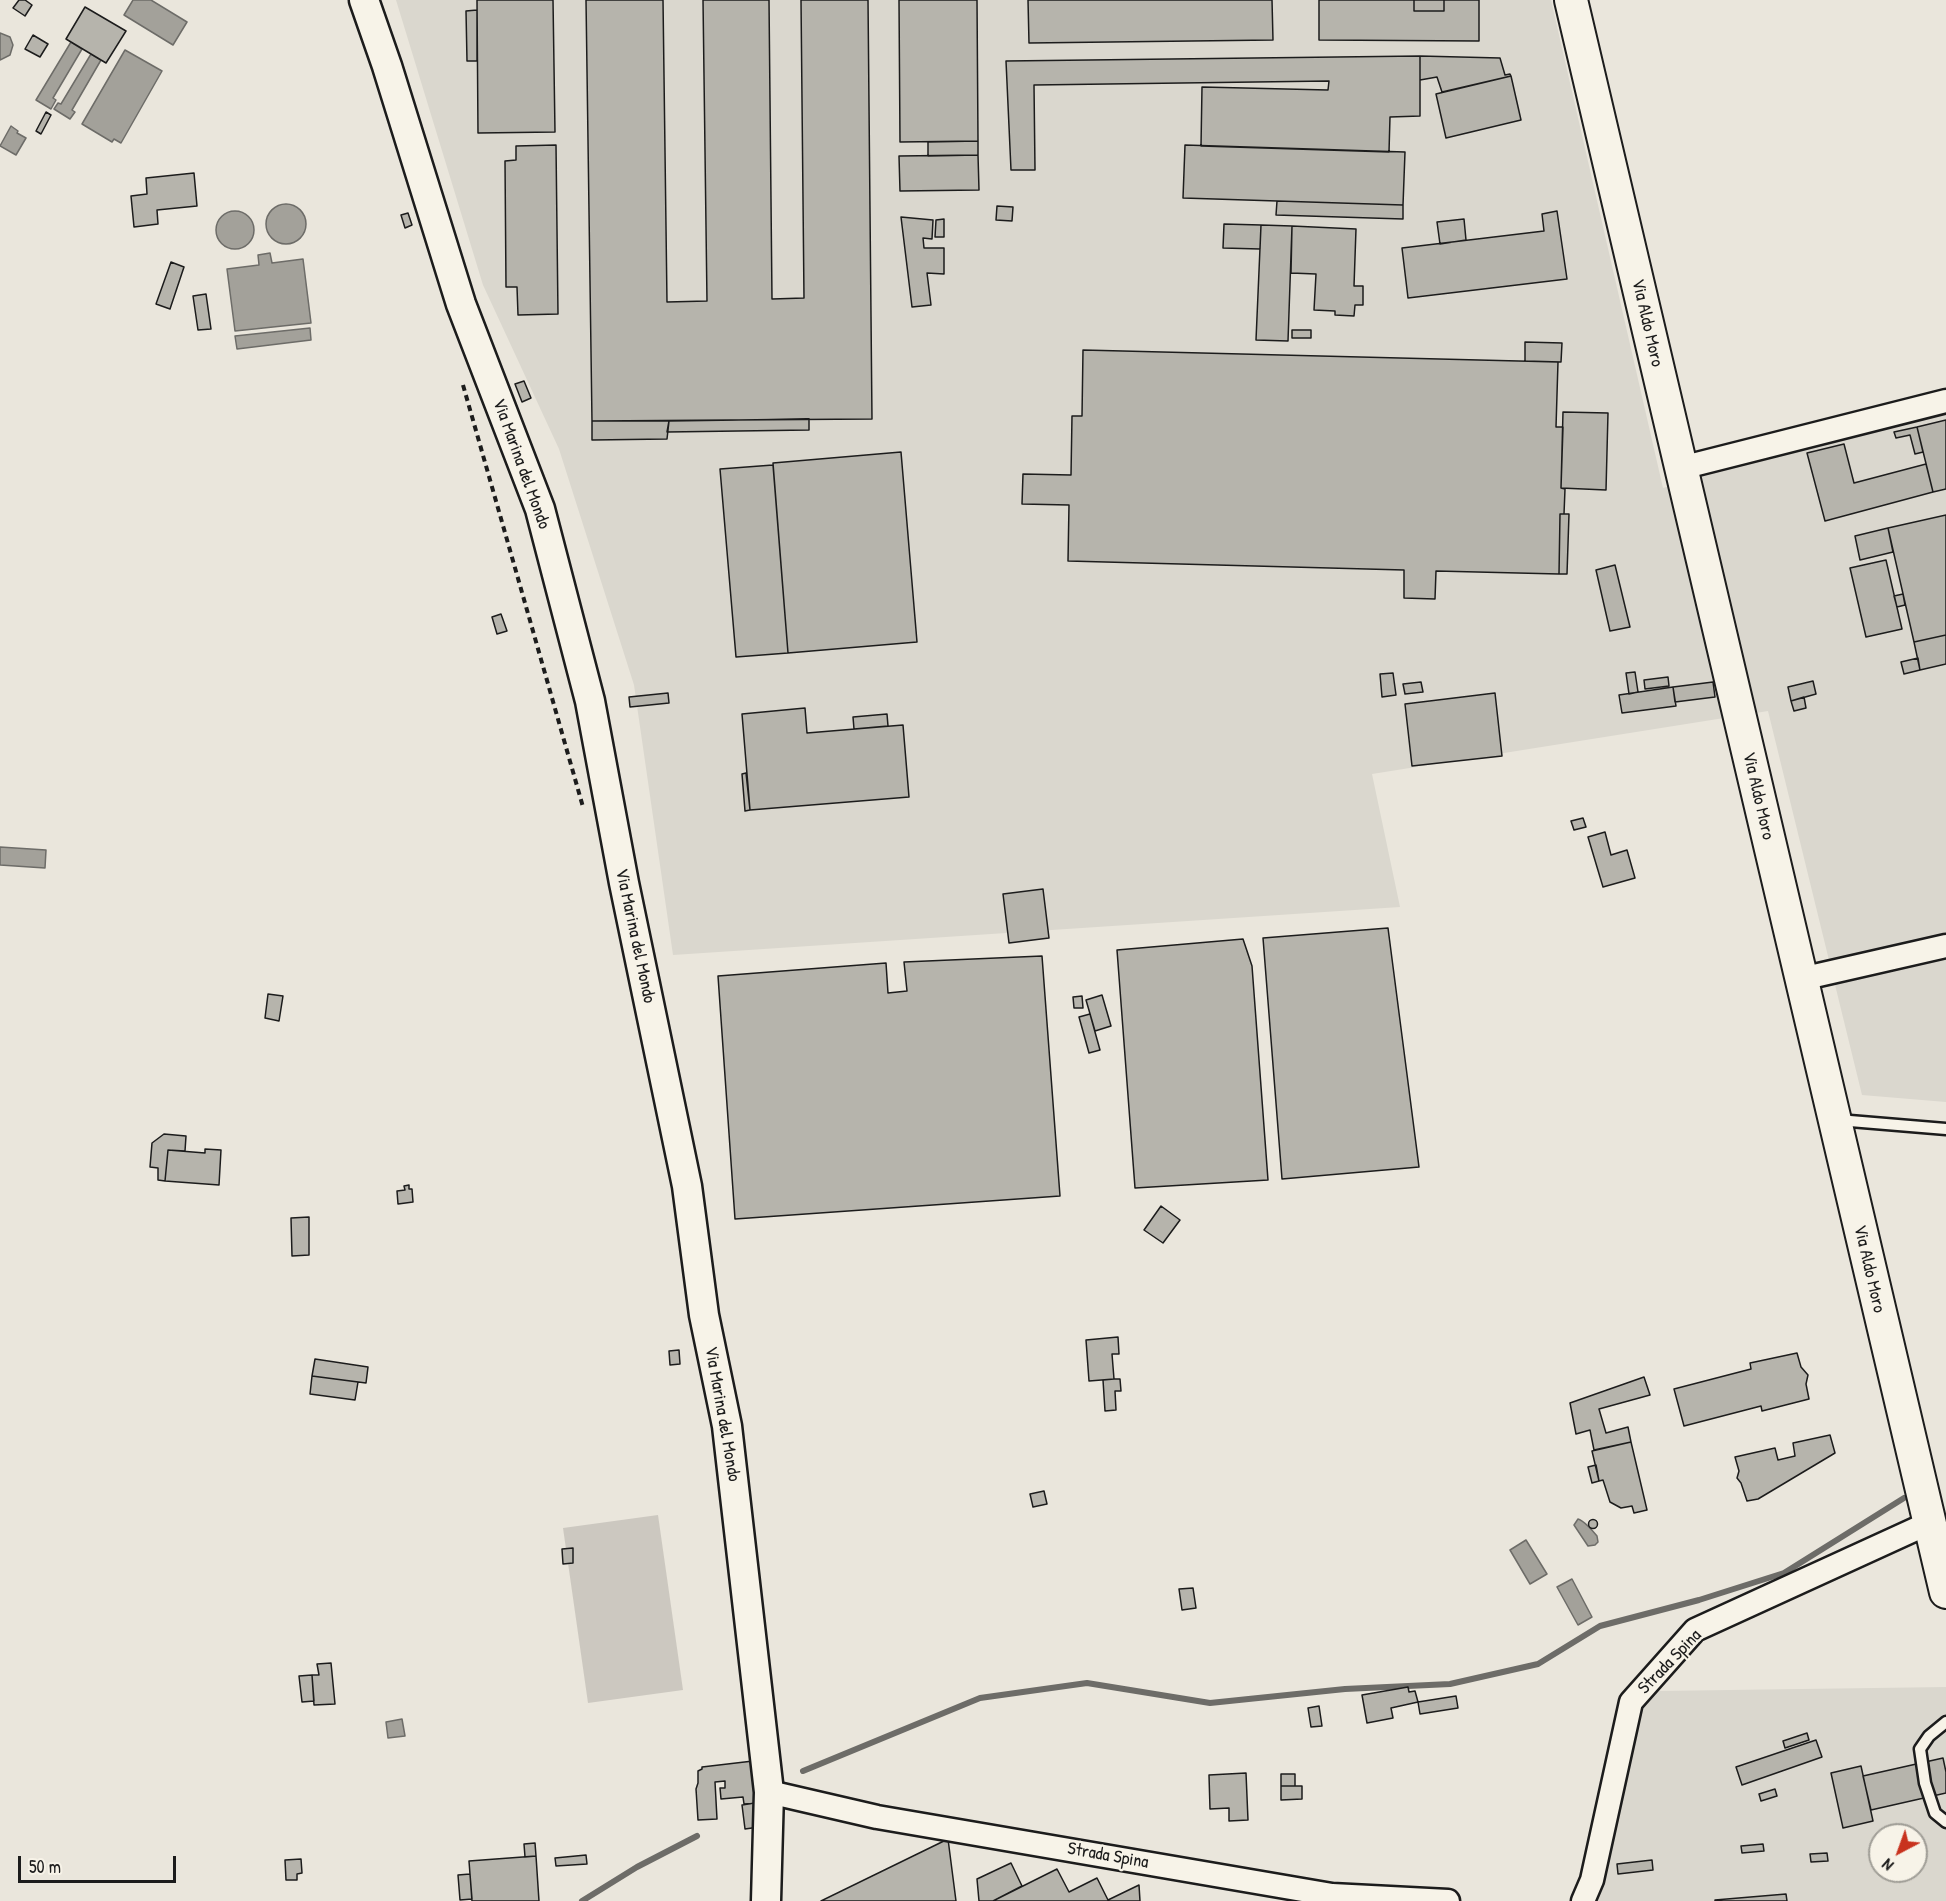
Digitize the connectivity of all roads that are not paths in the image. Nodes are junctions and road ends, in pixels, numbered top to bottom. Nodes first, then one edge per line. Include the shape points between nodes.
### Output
1 (364, 0) edge
2 (1571, 0) edge
3 (1946, 401) edge
4 (1681, 468) junction
5 (1946, 946) edge
6 (1801, 979) junction
7 (1834, 1120) junction
8 (1946, 1129) edge
9 (1929, 1523) junction
10 (1946, 1593) edge
11 (1946, 1722) edge
12 (770, 1792) junction
13 (1946, 1822) edge
14 (766, 1901) edge
15 (1448, 1901) edge
16 (1583, 1901) edge

1 - 12 street, Via Marina del Mondo via 461,304 540,509 590,701 687,1186 704,1315 727,1426
2 - 4 main road, Via Aldo Moro
3 - 4 street
4 - 6 main road, Via Aldo Moro
5 - 6 street
6 - 7 main road, Via Aldo Moro
7 - 8 lane
7 - 9 main road, Via Aldo Moro
9 - 10 main road, Via Aldo Moro
9 - 16 street, Strada Spina via 1695,1630 1631,1702 1592,1880
11 - 13 lane via 1920,1749 1935,1813
12 - 14 street, Via Marina del Mondo
12 - 15 street, Strada Spina via 876,1816 1332,1894

